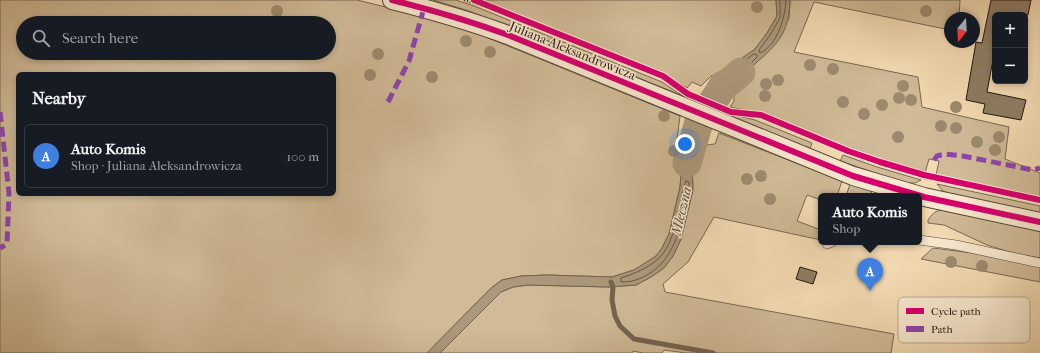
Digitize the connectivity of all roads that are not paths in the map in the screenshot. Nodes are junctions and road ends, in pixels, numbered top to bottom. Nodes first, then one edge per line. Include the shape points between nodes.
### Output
1 (392, 0) edge
2 (910, 193) edge
3 (922, 196) edge
4 (1040, 222) edge
5 (922, 240) edge
6 (1040, 263) edge

1 - 2 street, Juliana Aleksandrowicza via 487,27 832,168
3 - 4 street, Juliana Aleksandrowicza
5 - 6 lane

